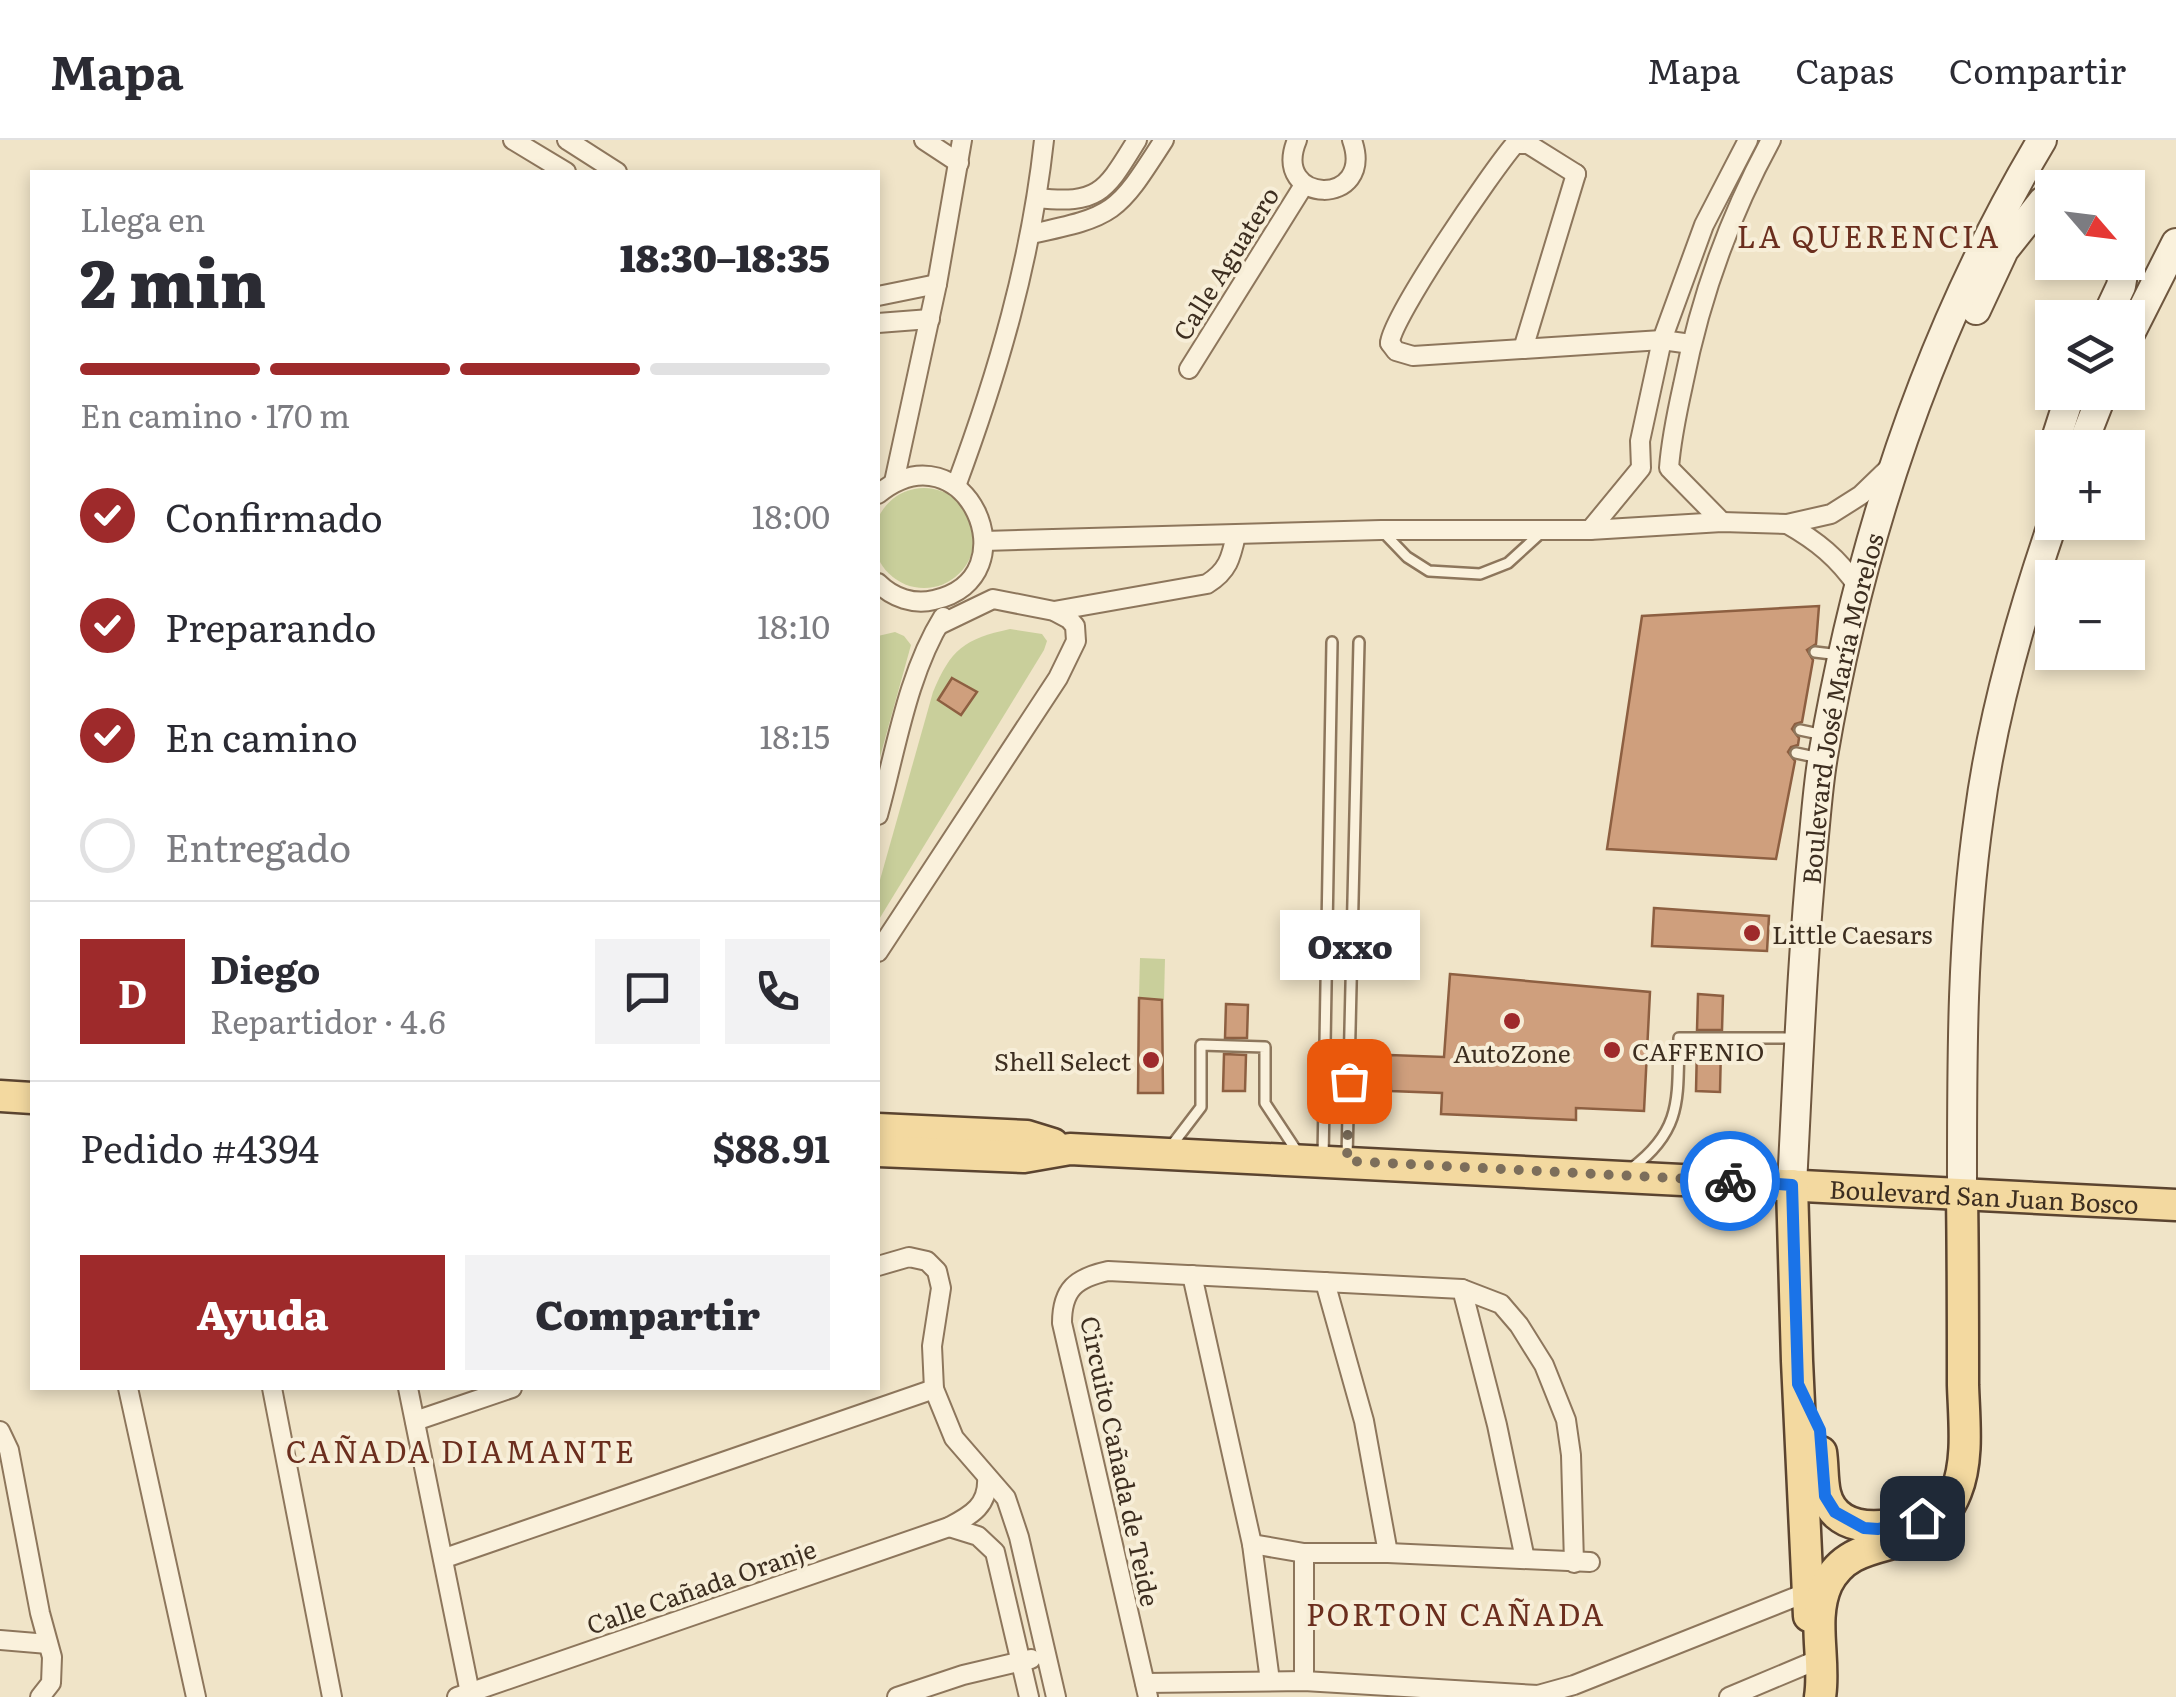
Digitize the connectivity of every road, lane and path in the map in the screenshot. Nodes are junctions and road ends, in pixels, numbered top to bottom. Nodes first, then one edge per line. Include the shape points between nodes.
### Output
1 (566, 140) edge
2 (924, 140) edge
3 (962, 140) edge
4 (1044, 140) edge
5 (1136, 140) edge
6 (1164, 140) edge
7 (1297, 140) edge
8 (1352, 140) edge
9 (1748, 140) edge
10 (1771, 140) edge
11 (2042, 140) edge
12 (520, 142) edge
13 (1514, 142) edge
14 (959, 162) junction
15 (563, 170) edge
16 (613, 170) edge
17 (1304, 185) junction
18 (1038, 198) junction
19 (2035, 211) edge
20 (1031, 234) junction
21 (2176, 243) edge
22 (938, 284) junction
23 (880, 296) edge
24 (2145, 304) edge
25 (930, 319) junction
26 (880, 323) edge
27 (1662, 340) junction
28 (1691, 344) junction
29 (1938, 346) junction
30 (1523, 348) junction
31 (1189, 368) dead end
32 (1893, 465) junction
33 (1640, 468) junction
34 (1669, 468) junction
35 (894, 482) junction
36 (956, 486) junction
37 (880, 492) edge
38 (1722, 522) junction
39 (1787, 524) junction
40 (1381, 530) junction
41 (1544, 530) junction
42 (1590, 530) junction
43 (1236, 535) junction
44 (984, 540) junction
45 (2047, 540) edge
46 (880, 585) edge
47 (964, 585) junction
48 (1858, 587) junction
49 (1054, 611) junction
50 (938, 625) junction
51 (1332, 642) dead end
52 (1359, 642) dead end
53 (880, 808) edge
54 (880, 949) edge
55 (1800, 1038) junction
56 (0, 1096) edge
57 (30, 1098) edge
58 (880, 1129) edge
59 (1070, 1149) junction
60 (880, 1151) edge
61 (1166, 1154) junction
62 (1324, 1160) junction
63 (1623, 1175) junction
64 (1792, 1185) junction
65 (1962, 1195) junction
66 (2176, 1206) edge
67 (880, 1265) edge
68 (1192, 1275) junction
69 (1325, 1282) junction
70 (1462, 1289) junction
71 (1798, 1384) junction
72 (934, 1389) junction
73 (128, 1390) edge
74 (272, 1390) edge
75 (408, 1390) edge
76 (506, 1390) edge
77 (415, 1421) junction
78 (0, 1432) edge
79 (1964, 1447) junction
80 (987, 1477) junction
81 (7, 1487) edge
82 (949, 1527) junction
83 (1252, 1544) junction
84 (1304, 1553) junction
85 (1388, 1553) junction
86 (445, 1558) junction
87 (1525, 1559) junction
88 (1808, 1592) junction
89 (0, 1640) edge
90 (48, 1644) junction
91 (1048, 1655) junction
92 (1022, 1661) junction
93 (1810, 1663) junction
94 (1270, 1680) junction
95 (1297, 1686) edge
96 (1378, 1686) junction
97 (1147, 1690) edge
98 (464, 1695) edge
99 (40, 1697) edge
100 (196, 1697) edge
101 (332, 1697) edge
102 (897, 1697) edge
103 (1029, 1697) edge
104 (1056, 1697) edge
105 (1361, 1697) edge
106 (1729, 1697) edge
107 (1817, 1697) edge

1 - 16 street
2 - 14 street
3 - 14 street
4 - 18 street
5 - 18 street via 1093,196
6 - 20 street via 1123,201 1101,217
7 - 17 street via 1293,171
8 - 17 street via 1355,170 1346,182 1333,190
9 - 27 street via 1704,224
10 - 28 street via 1725,235
11 - 29 main road, Boulevard José María Morelos
12 - 15 street
13 - 30 street via 1580,173
13 - 30 street via 1381,346 1413,356
14 - 22 street
17 - 31 street, Calle Aguatero
18 - 20 street
19 - 29 main road, Boulevard José María Morelos via 2004,250 1973,316
20 - 36 street via 998,367
21 - 24 main road
22 - 23 street
22 - 25 street
25 - 26 street
25 - 35 street
27 - 28 street
27 - 30 street
27 - 33 street
28 - 34 street
29 - 32 main road, Boulevard José María Morelos
32 - 39 street via 1830,514
32 - 48 main road, Boulevard José María Morelos
33 - 34 street
33 - 42 street
34 - 38 street
35 - 36 street via 925,476
35 - 37 street
36 - 44 street via 982,519
38 - 39 street
38 - 42 street
39 - 48 street via 1817,541
40 - 41 street
40 - 41 lane via 1429,572 1480,574 1508,563
40 - 43 street
41 - 42 street
43 - 44 street
43 - 49 street via 1230,563 1207,584
44 - 47 street via 975,573
45 - 65 main road, Boulevard José María Morelos via 2023,610 1979,814 1963,1006
46 - 47 street via 914,602
47 - 50 street
48 - 55 main road, Boulevard José María Morelos via 1829,654 1811,744
49 - 50 street via 993,599
49 - 54 street via 1074,626 1070,656
50 - 53 street
51 - 62 lane
52 - 62 lane
55 - 63 lane via 1679,1038 1677,1114 1644,1159
55 - 64 main road, Boulevard José María Morelos
56 - 57 main road
58 - 59 main road, Boulevard San Juan Bosco via 1027,1136
59 - 60 main road, Boulevard San Juan Bosco via 1024,1157
59 - 61 main road, Boulevard San Juan Bosco
61 - 62 main road, Boulevard San Juan Bosco
61 - 62 lane via 1201,1107 1201,1045 1266,1048 1265,1103
62 - 63 main road, Boulevard San Juan Bosco
63 - 64 main road, Boulevard San Juan Bosco
64 - 65 main road, Boulevard San Juan Bosco
64 - 71 main road, Boulevard José María Morelos
65 - 66 main road, Boulevard San Juan Bosco
65 - 79 main road, Boulevard José María Morelos
67 - 72 street via 909,1257 936,1271 941,1288
68 - 69 street, Circuito Cañada de Teide
68 - 83 street
68 - 97 street, Circuito Cañada de Teide via 1089,1275 1064,1298 1062,1310
69 - 70 street, Circuito Cañada de Teide
69 - 85 street via 1364,1421
70 - 87 street
70 - 87 street, Circuito Cañada de Teide via 1501,1304 1519,1325 1544,1365 1568,1431 1582,1562
71 - 79 main road, Boulevard José María Morelos via 1820,1430 1825,1496 1835,1512 1864,1528 1922,1518 1950,1488
71 - 88 main road, Boulevard José María Morelos
72 - 80 street via 954,1438
72 - 86 street
73 - 100 street
74 - 101 street
75 - 77 street, Calle Cañada Oranje
76 - 77 street
77 - 86 street, Calle Cañada Oranje
78 - 81 street via 9,1450
79 - 107 main road, Boulevard José María Morelos via 1957,1490 1939,1522 1915,1538 1847,1558 1828,1582 1820,1608
80 - 82 street, Calle Cañada Oranje via 979,1508
80 - 91 street via 1013,1515
81 - 90 street
82 - 92 street via 990,1544
82 - 98 street, Calle Cañada Oranje
83 - 84 street, Circuito Cañada de Teide
83 - 94 street
84 - 85 street, Circuito Cañada de Teide
84 - 95 street
85 - 87 street, Circuito Cañada de Teide
86 - 98 street, Calle Cañada Oranje
88 - 93 main road, Boulevard José María Morelos
88 - 96 street, Circuito Cañada de Teide via 1554,1692 1520,1696
89 - 90 street
90 - 99 street via 51,1683
91 - 92 street
91 - 104 street
92 - 102 street
92 - 103 street
93 - 106 street
93 - 107 main road, Boulevard José María Morelos
94 - 95 street, Circuito Cañada de Teide
94 - 97 street, Circuito Cañada de Teide
95 - 96 street, Circuito Cañada de Teide
96 - 105 street

